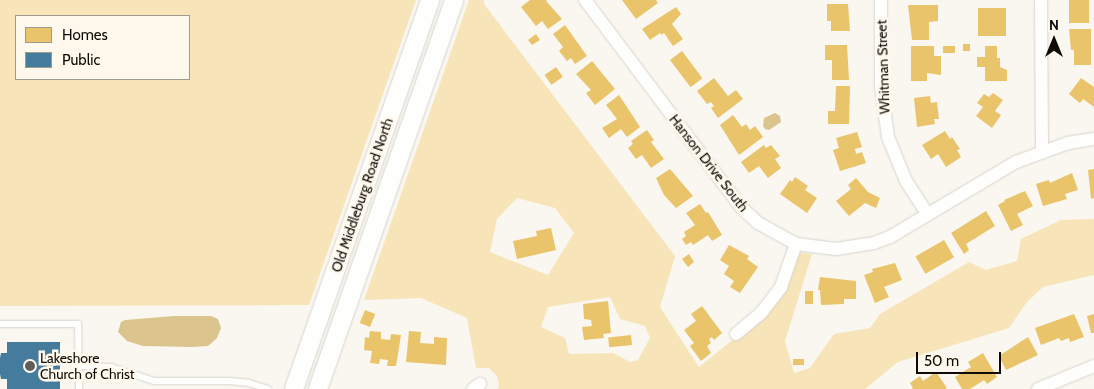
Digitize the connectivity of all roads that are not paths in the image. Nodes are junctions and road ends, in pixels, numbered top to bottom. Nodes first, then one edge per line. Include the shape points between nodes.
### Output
1 (430, 0) edge
2 (454, 0) edge
3 (585, 0) edge
4 (881, 0) edge
5 (1041, 0) edge
6 (1094, 139) edge
7 (1042, 151) junction
8 (376, 154) junction
9 (398, 159) junction
10 (928, 214) junction
11 (796, 244) junction
12 (0, 324) edge
13 (736, 334) dead end
14 (78, 366) junction
15 (1094, 366) edge
16 (79, 389) edge
17 (268, 389) edge
18 (294, 389) edge
19 (318, 389) edge
20 (1038, 389) edge

1 - 8 main road, Old Middleburg Road North
2 - 9 main road, Old Middleburg Road North
3 - 11 street, Hanson Drive South via 742,208 758,223
4 - 10 street, Whitman Street via 881,86 888,137 906,181
5 - 7 street
6 - 7 street, Hanson Drive South
7 - 10 street, Hanson Drive South via 989,177
8 - 9 main road
8 - 18 main road, Old Middleburg Road North
9 - 19 main road, Old Middleburg Road North
10 - 11 street, Hanson Drive South via 874,243 836,249
11 - 13 street via 781,287 761,313
12 - 14 lane via 78,324
14 - 16 lane
14 - 17 lane via 111,367 154,381 228,381
15 - 20 street

